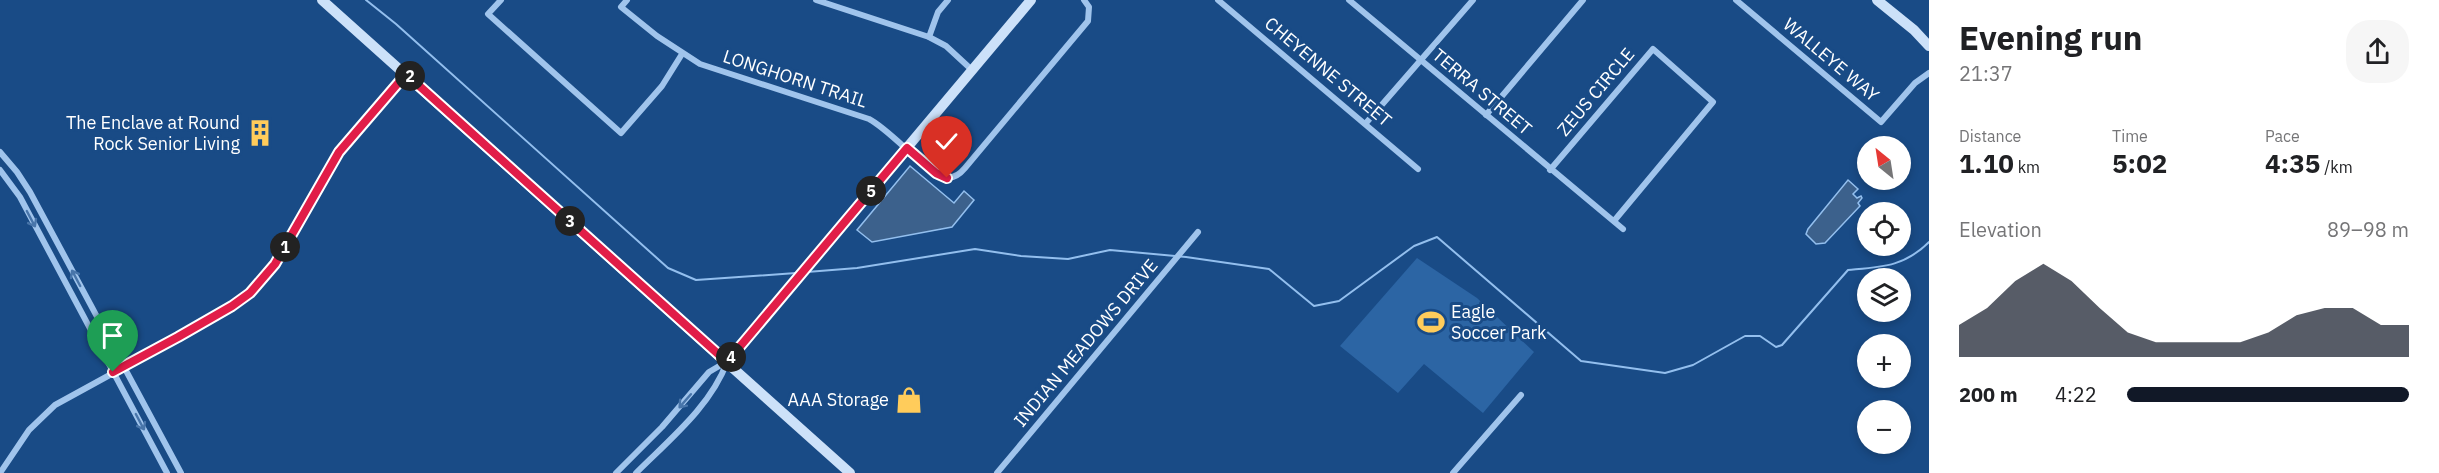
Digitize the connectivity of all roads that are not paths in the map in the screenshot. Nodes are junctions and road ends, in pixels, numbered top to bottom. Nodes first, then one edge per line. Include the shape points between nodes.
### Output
1 (322, 0) edge
2 (501, 0) edge
3 (627, 0) edge
4 (816, 0) edge
5 (948, 0) edge
6 (1032, 0) edge
7 (1084, 0) edge
8 (1218, 0) edge
9 (1349, 0) edge
10 (1473, 0) edge
11 (1583, 0) edge
12 (1736, 0) edge
13 (1878, 0) edge
14 (836, 3) edge
15 (929, 37) junction
16 (1929, 46) edge
17 (682, 54) junction
18 (1421, 61) junction
19 (972, 70) junction
20 (1929, 73) edge
21 (406, 74) junction
22 (1486, 115) junction
23 (1366, 123) junction
24 (907, 148) junction
25 (0, 152) edge
26 (1418, 169) dead end
27 (0, 170) edge
28 (1550, 170) junction
29 (1614, 221) junction
30 (1623, 229) dead end
31 (1198, 232) dead end
32 (727, 362) junction
33 (124, 366) junction
34 (113, 372) junction
35 (1521, 395) dead end
36 (0, 473) edge
37 (167, 473) edge
38 (181, 473) edge
39 (616, 473) edge
40 (636, 473) edge
41 (850, 473) edge
42 (997, 473) edge
43 (1453, 473) edge

1 - 21 main road
2 - 17 street via 488,14 621,133 662,86
3 - 17 street, LONGHORN TRAIL via 621,7
4 - 14 street
5 - 15 street via 938,12
6 - 19 main road
7 - 24 street, LONGHORN TRAIL via 1089,7 1088,21 961,173 942,176
8 - 23 street, CHEYENNE STREET
9 - 18 street, TERRA STREET
10 - 18 street
11 - 22 street
12 - 20 street, WALLEYE WAY via 1881,122 1915,83
13 - 16 main road
14 - 15 street
15 - 19 street via 946,46
17 - 24 street, LONGHORN TRAIL via 700,64 856,113 881,126
18 - 22 street, TERRA STREET
18 - 23 street
19 - 24 main road
21 - 32 main road
21 - 33 street via 339,152 275,264 250,293
22 - 28 street, TERRA STREET
23 - 26 street, CHEYENNE STREET
24 - 32 main road
33 -> 25 street via 30,192
27 -> 34 street via 20,197
28 - 29 street, TERRA STREET
28 - 29 street, ZEUS CIRCLE via 1653,49 1713,102
29 - 30 street, TERRA STREET
31 - 42 street, INDIAN MEADOWS DRIVE
32 -> 39 street via 710,372
32 - 40 street via 720,382
32 - 41 main road
33 - 34 street
33 - 38 street
34 - 36 street via 46,412
34 -> 37 street
35 - 43 street

